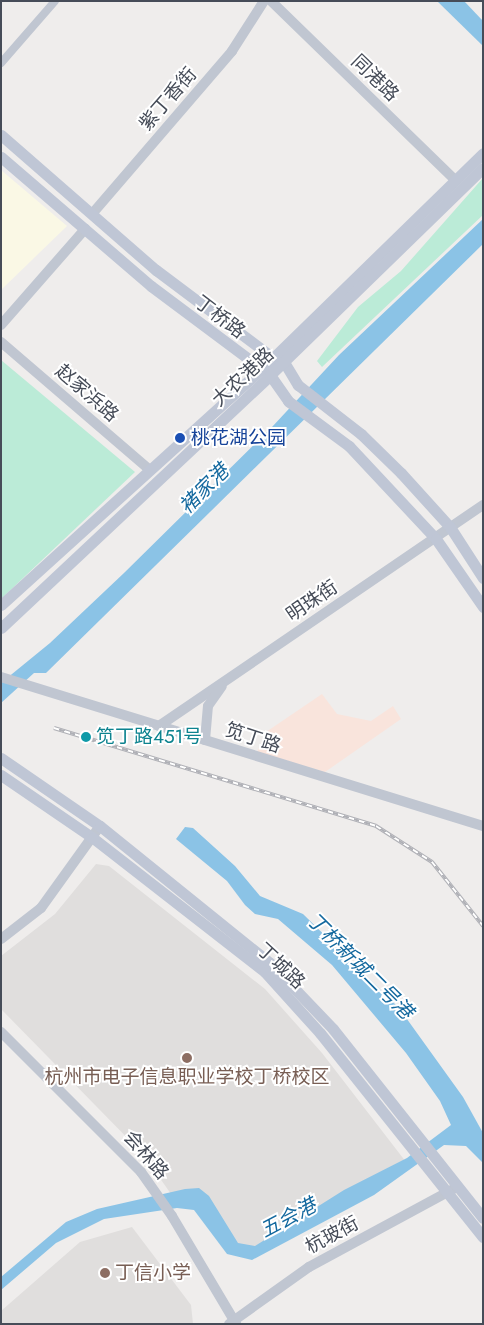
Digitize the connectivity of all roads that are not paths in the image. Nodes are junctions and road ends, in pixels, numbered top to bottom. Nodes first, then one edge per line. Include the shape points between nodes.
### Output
1 (56, 1) edge
2 (264, 1) edge
3 (271, 1) edge
4 (1, 63) edge
5 (1, 136) edge
6 (483, 153) edge
7 (1, 157) edge
8 (483, 168) edge
9 (454, 179) junction
10 (92, 214) junction
11 (85, 229) junction
12 (1, 325) edge
13 (1, 342) edge
14 (279, 360) junction
15 (266, 373) junction
16 (150, 470) junction
17 (483, 505) edge
18 (450, 527) junction
19 (436, 538) junction
20 (483, 578) edge
21 (1, 605) edge
22 (483, 607) edge
23 (1, 628) edge
24 (233, 676) junction
25 (1, 677) edge
26 (13, 681) junction
27 (1, 684) edge
28 (159, 726) junction
29 (205, 740) junction
30 (1, 758) edge
31 (1, 775) edge
32 (100, 826) junction
33 (483, 826) edge
34 (92, 838) junction
35 (1, 939) edge
36 (1, 1032) edge
37 (457, 1187) junction
38 (446, 1194) junction
39 (483, 1218) edge
40 (483, 1237) edge
41 (233, 1322) edge

1 - 4 street
2 - 10 street, 紫丁香街 via 232,51
3 - 9 street, 同港路
5 - 10 main road, 丁桥路
6 - 9 main road, 大农港路
7 - 11 main road, 丁桥路
8 - 14 main road, 大农港路
9 - 14 main road, 大农港路
10 - 14 main road, 丁桥路 via 156,270
11 - 12 street
11 - 15 main road, 丁桥路 via 151,286
13 - 16 street, 赵家浜路
14 - 15 main road, 大农港路
14 - 18 main road, 丁桥路 via 298,385 401,473
15 - 16 main road, 大农港路
15 - 19 main road, 丁桥路 via 288,401 349,446
15 - 23 main road, 大农港路
16 - 21 main road, 大农港路
17 - 18 street, 明珠街
18 - 19 street, 明珠街
18 - 20 main road, 丁桥路
19 - 22 main road, 丁桥路
19 - 24 street, 明珠街
24 - 28 street, 明珠街
24 - 29 street via 208,706
25 - 26 street, 笕丁路
26 - 27 street
26 - 28 street, 笕丁路
28 - 29 street, 笕丁路
29 - 33 street, 笕丁路
30 - 32 main road, 丁城路
31 - 34 main road, 丁城路
32 - 34 street
32 - 37 main road, 丁城路 via 270,963 333,1029
34 - 35 street via 41,908
34 - 38 main road, 丁城路 via 265,972 294,1002 426,1164
36 - 41 street, 会林路 via 140,1172 172,1216
37 - 38 street, 杭玻街
37 - 39 main road, 丁城路
38 - 40 main road, 丁城路
38 - 41 street, 杭玻街 via 309,1267

